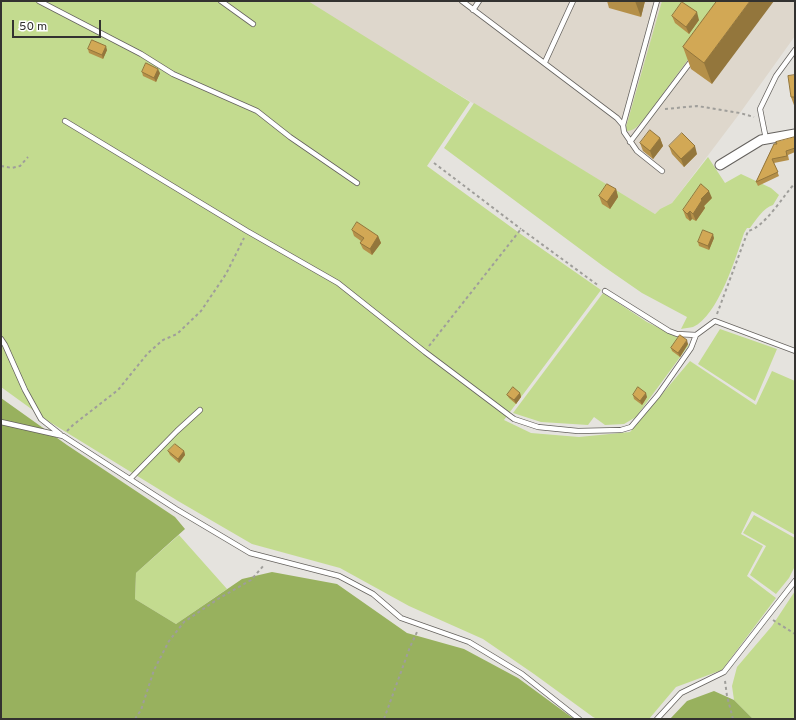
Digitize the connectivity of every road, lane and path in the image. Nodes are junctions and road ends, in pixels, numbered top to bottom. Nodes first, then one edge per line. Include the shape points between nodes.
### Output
1 (39, 1) edge
2 (221, 1) edge
3 (462, 1) edge
4 (480, 1) edge
5 (573, 1) edge
6 (657, 1) edge
7 (473, 10) junction
8 (253, 24) dead end
9 (795, 50) edge
10 (694, 56) edge
11 (544, 62) junction
12 (653, 112) junction
13 (762, 120) junction
14 (65, 121) dead end
15 (623, 125) junction
16 (795, 134) edge
17 (766, 139) junction
18 (630, 142) junction
19 (28, 157) dead end
20 (434, 163) dead end
21 (720, 165) dead end
22 (1, 166) edge
23 (662, 171) dead end
24 (357, 183) dead end
25 (795, 183) edge
26 (521, 229) junction
27 (247, 231) junction
28 (605, 291) joint
29 (714, 321) junction
30 (696, 335) junction
31 (1, 339) edge
32 (795, 351) edge
33 (425, 352) junction
34 (200, 410) dead end
35 (1, 422) edge
36 (63, 436) junction
37 (130, 479) junction
38 (270, 558) junction
39 (795, 581) edge
40 (767, 617) junction
41 (420, 625) junction
42 (795, 634) edge
43 (724, 672) junction
44 (136, 719) edge
45 (384, 719) edge
46 (579, 719) edge
47 (657, 719) edge
48 (733, 719) edge

1 - 24 lane via 141,54 173,74 257,111
2 - 8 lane
3 - 7 lane
4 - 7 lane
5 - 11 lane
6 - 15 lane
7 - 11 lane
9 - 13 lane via 776,76 760,109
10 - 12 lane
11 - 15 lane
12 - 13 path via 698,106 740,113
12 - 18 lane
13 - 17 lane
14 - 27 lane
15 - 18 lane
16 - 17 street
17 - 21 street via 760,140
18 - 23 lane via 637,152
19 - 22 path via 20,166
20 - 26 path
25 - 29 path via 778,205 753,230 748,231
26 - 28 path
26 - 33 path
27 - 33 lane via 338,283
27 - 36 path via 226,274 201,311 177,334 163,340 148,353 118,390 73,425
28 - 30 lane via 669,331
29 - 30 lane
29 - 32 lane
30 - 33 lane via 658,395 631,427 621,430 578,431 538,427 514,419
31 - 36 lane via 41,419
34 - 37 lane
35 - 36 lane
36 - 37 lane
37 - 38 lane via 250,553
38 - 41 lane via 339,576 373,594 401,618
38 - 44 path via 252,580 184,622 168,641
39 - 40 lane
40 - 42 path
40 - 43 lane
41 - 45 path
41 - 46 lane via 469,642 522,674
43 - 47 lane via 680,693
43 - 48 path

